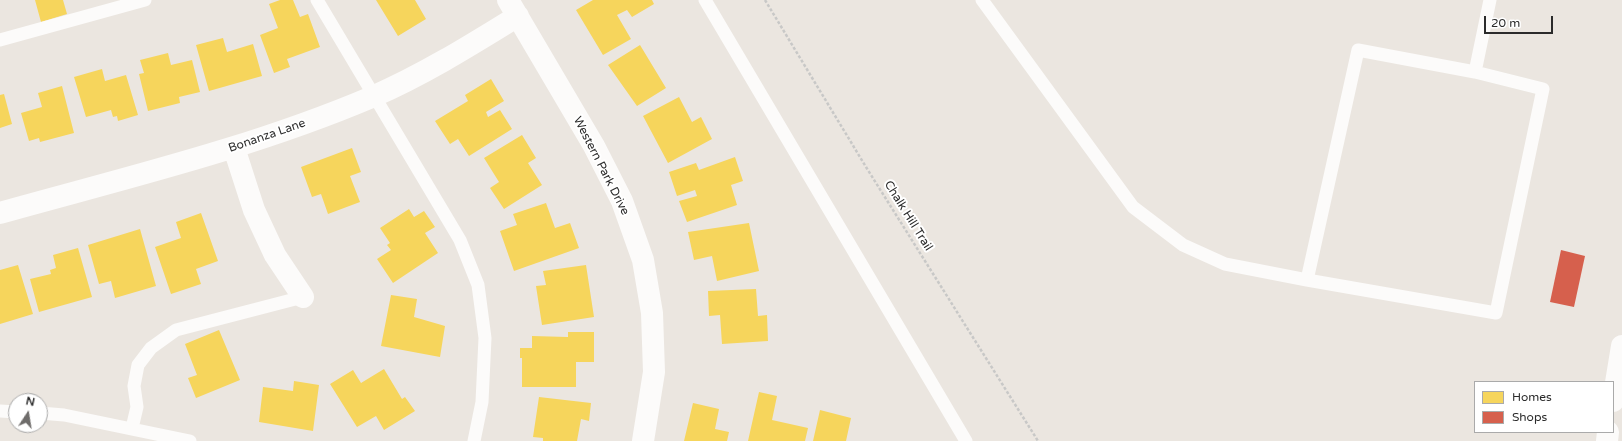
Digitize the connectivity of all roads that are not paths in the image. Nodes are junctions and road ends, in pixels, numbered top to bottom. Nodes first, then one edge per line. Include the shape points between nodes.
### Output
1 (145, 0) edge
2 (317, 0) edge
3 (705, 0) edge
4 (982, 0) edge
5 (1490, 0) edge
6 (513, 8) edge
7 (0, 40) edge
8 (1476, 72) junction
9 (374, 96) junction
10 (234, 148) junction
11 (0, 213) edge
12 (1307, 280) junction
13 (303, 297) joint
14 (1622, 346) edge
15 (1614, 395) edge
16 (48, 414) edge
17 (132, 428) junction
18 (190, 441) edge
19 (474, 441) edge
20 (643, 441) edge
21 (966, 441) edge

1 - 7 lane
2 - 9 lane
3 - 21 lane
4 - 12 lane via 1133,207 1183,245 1225,264
5 - 8 lane
6 - 9 street, Bonanza Lane via 444,60
6 - 20 street, Western Park Drive via 594,146 622,202 643,260 652,313 654,372
8 - 12 lane via 1358,50
8 - 12 lane via 1544,89 1496,313
9 - 10 street, Bonanza Lane
9 - 19 lane via 460,240 478,285 485,338 482,402
10 - 11 street, Bonanza Lane
10 - 13 street via 254,210 275,255
13 - 17 lane via 176,330 151,348 138,365 134,386 137,407
14 - 15 street
16 - 17 lane
17 - 18 lane

